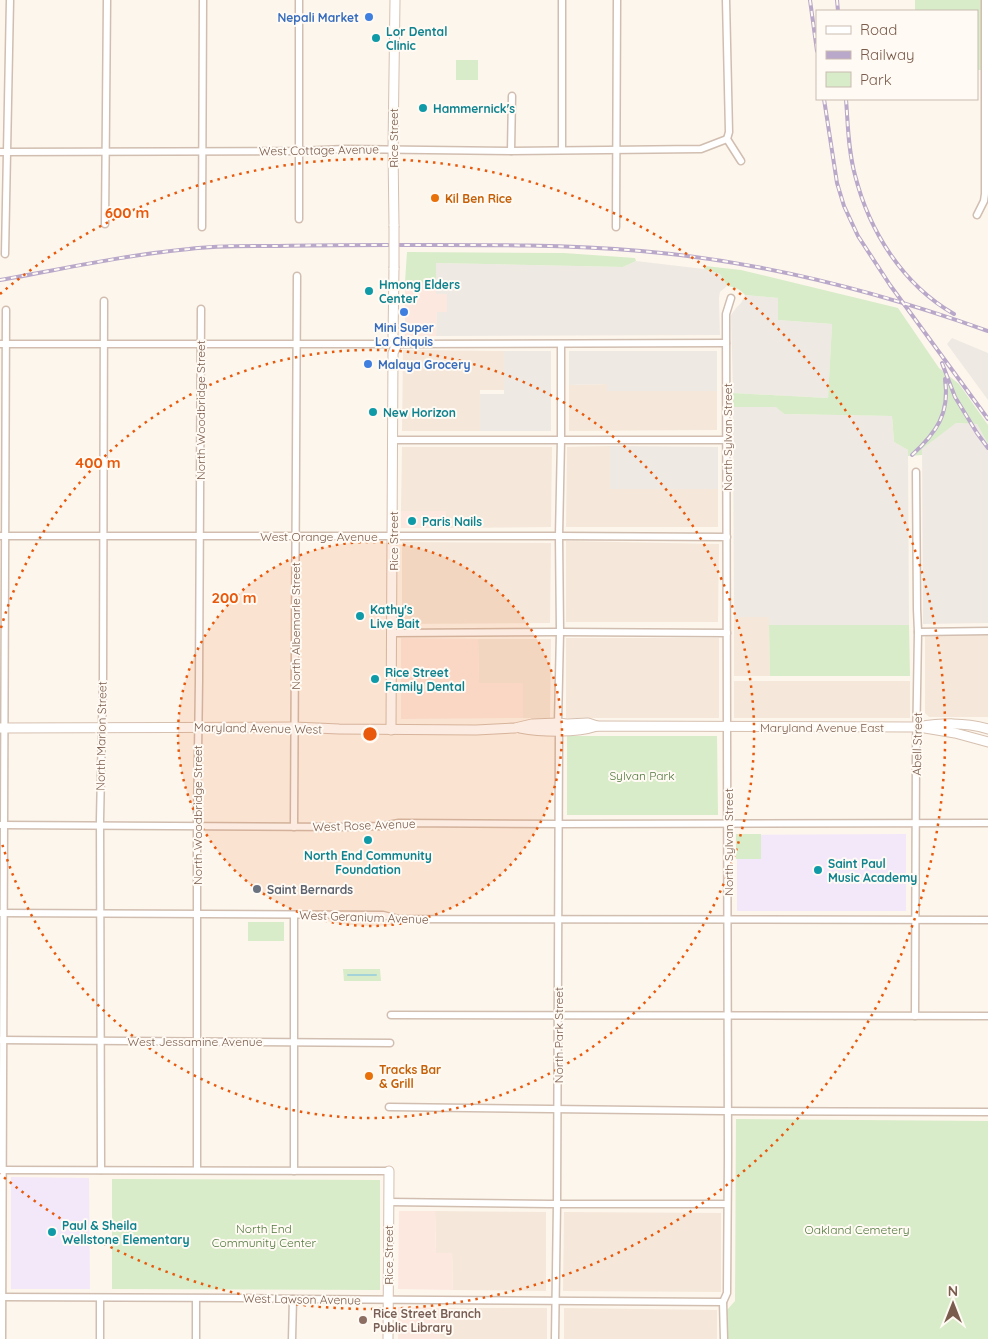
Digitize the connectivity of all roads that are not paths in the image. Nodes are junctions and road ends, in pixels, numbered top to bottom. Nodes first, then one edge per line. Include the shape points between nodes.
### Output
1 (10, 0) edge
2 (107, 0) edge
3 (203, 0) edge
4 (299, 0) edge
5 (394, 0) edge
6 (562, 0) edge
7 (617, 0) edge
8 (726, 0) edge
9 (985, 0) edge
10 (512, 96) dead end
11 (727, 139) junction
12 (393, 149) junction
13 (562, 150) junction
14 (616, 150) junction
15 (105, 151) junction
16 (202, 151) junction
17 (299, 151) junction
18 (511, 151) junction
19 (3, 152) edge
20 (741, 161) dead end
21 (976, 215) dead end
22 (299, 219) dead end
23 (104, 224) dead end
24 (616, 227) dead end
25 (202, 228) dead end
26 (5, 254) dead end
27 (297, 276) dead end
28 (731, 298) dead end
29 (104, 301) dead end
30 (201, 309) dead end
31 (6, 310) dead end
32 (726, 343) junction
33 (3, 344) edge
34 (393, 344) junction
35 (104, 345) junction
36 (201, 345) junction
37 (297, 345) junction
38 (561, 345) junction
39 (394, 440) junction
40 (561, 440) junction
41 (727, 440) junction
42 (916, 472) dead end
43 (2, 536) edge
44 (102, 536) junction
45 (200, 536) junction
46 (295, 536) junction
47 (393, 536) junction
48 (559, 536) junction
49 (727, 537) junction
50 (988, 631) edge
51 (560, 632) junction
52 (918, 632) junction
53 (392, 633) junction
54 (727, 633) junction
55 (961, 724) junction
56 (988, 724) edge
57 (727, 726) junction
58 (198, 727) junction
59 (294, 727) junction
60 (558, 727) junction
61 (917, 727) junction
62 (2, 728) edge
63 (101, 728) junction
64 (988, 729) edge
65 (391, 730) junction
66 (988, 742) edge
67 (916, 823) junction
68 (988, 823) edge
69 (559, 824) junction
70 (728, 824) junction
71 (2, 825) edge
72 (100, 825) junction
73 (196, 826) junction
74 (294, 827) junction
75 (2, 913) edge
76 (100, 914) junction
77 (197, 914) junction
78 (294, 915) junction
79 (558, 920) junction
80 (728, 920) junction
81 (916, 920) junction
82 (988, 920) edge
83 (391, 1015) dead end
84 (728, 1015) junction
85 (558, 1016) junction
86 (915, 1016) junction
87 (988, 1016) edge
88 (1, 1040) edge
89 (100, 1041) junction
90 (197, 1042) junction
91 (293, 1042) junction
92 (390, 1043) dead end
93 (390, 1107) dead end
94 (557, 1109) junction
95 (728, 1111) junction
96 (988, 1112) edge
97 (1, 1170) edge
98 (101, 1170) junction
99 (196, 1170) junction
100 (294, 1171) junction
101 (389, 1171) joint
102 (389, 1202) junction
103 (557, 1204) junction
104 (726, 1204) junction
105 (1, 1297) edge
106 (100, 1298) junction
107 (196, 1299) junction
108 (293, 1299) junction
109 (388, 1300) junction
110 (556, 1301) junction
111 (723, 1302) junction
112 (2, 1339) edge
113 (100, 1339) edge
114 (196, 1339) edge
115 (292, 1339) edge
116 (388, 1339) edge
117 (555, 1339) edge
118 (724, 1339) edge

1 - 19 street
2 - 15 street
3 - 16 street
4 - 17 street
5 - 12 main road, Rice Street
6 - 13 street
7 - 14 street
8 - 11 street
9 - 21 street via 985,194
10 - 18 street
11 - 14 street, West Cottage Avenue via 701,149
11 - 20 street
12 - 17 street, West Cottage Avenue
12 - 18 street, West Cottage Avenue
12 - 34 main road, Rice Street, bridge
13 - 14 street, West Cottage Avenue
13 - 18 street, West Cottage Avenue
14 - 24 street
15 - 16 street, West Cottage Avenue
15 - 19 street, West Cottage Avenue
15 - 23 street
16 - 17 street, West Cottage Avenue
16 - 25 street
17 - 22 street
19 - 26 street
27 - 37 street, North Albemarle Street
28 - 32 street, North Sylvan Street via 726,314
29 - 35 street, North Marion Street
30 - 36 street, North Woodbridge Street
31 - 33 street
32 - 38 street
32 - 41 street, North Sylvan Street
33 - 35 street
33 - 43 street
34 - 37 street
34 - 38 street
34 - 39 main road, Rice Street
35 - 36 street
35 - 44 street, North Marion Street
36 - 37 street
36 - 45 street, North Woodbridge Street
37 - 46 street, North Albemarle Street
38 - 40 street, North Park Street
39 - 40 street
39 - 47 main road, Rice Street
40 - 41 street
40 - 48 street, North Park Street
41 - 49 street, North Sylvan Street
42 - 52 street, Abell Street
43 - 44 street, West Orange Avenue
43 - 62 street
44 - 45 street, West Orange Avenue
44 - 63 street, North Marion Street
45 - 46 street, West Orange Avenue
45 - 58 street, North Woodbridge Street
46 - 47 street, West Orange Avenue
46 - 59 street, North Albemarle Street
47 - 48 street, West Orange Avenue
47 - 53 main road, Rice Street
48 - 49 street, West Orange Avenue
48 - 51 street, North Park Street
49 - 54 street, North Sylvan Street
50 - 52 street
51 - 53 street
51 - 54 street
51 - 60 street, North Park Street
52 - 61 street, Abell Street
53 - 65 main road, Rice Street
54 - 57 street, North Sylvan Street
55 - 56 street
55 - 61 main road
55 - 64 main road
57 - 60 main road, Maryland Avenue West via 597,726 588,723
57 - 61 main road, Maryland Avenue East
57 - 70 street, North Sylvan Street
58 - 59 main road, Maryland Avenue West
58 - 63 main road, Maryland Avenue West
58 - 73 street, North Woodbridge Street
59 - 65 main road, Maryland Avenue West
59 - 74 street, North Albemarle Street
60 - 65 main road, Maryland Avenue West via 532,730
60 - 69 street, North Park Street
61 - 66 main road
61 - 67 street, Abell Street
62 - 63 main road, Maryland Avenue West
62 - 71 street
63 - 72 street, North Marion Street
67 - 68 street, West Rose Avenue
67 - 70 street, West Rose Avenue
67 - 81 street, Abell Street
69 - 70 street, West Rose Avenue
69 - 74 street, West Rose Avenue via 399,823
69 - 79 street, North Park Street
70 - 80 street, North Sylvan Street
71 - 72 street, West Rose Avenue
71 - 75 street
72 - 73 street, West Rose Avenue
72 - 76 street, North Marion Street
73 - 74 street, West Rose Avenue
73 - 77 street, North Woodbridge Street
75 - 76 street, West Geranium Avenue
75 - 88 street
76 - 77 street, West Geranium Avenue
76 - 89 street, North Marion Street
77 - 78 street, West Geranium Avenue
77 - 90 street, North Woodbridge Street
78 - 79 street, West Geranium Avenue
78 - 91 street
79 - 80 street, West Geranium Avenue
79 - 85 street, North Park Street
80 - 81 street, West Geranium Avenue
80 - 84 street, North Sylvan Street
81 - 82 street, West Geranium Avenue
81 - 86 street, Abell Street
83 - 85 street
84 - 85 street
84 - 86 street
84 - 95 street, North Sylvan Street
85 - 94 street, North Park Street
86 - 87 street
88 - 89 street, West Jessamine Avenue
88 - 97 street
89 - 90 street, West Jessamine Avenue
89 - 98 street, North Marion Street
90 - 91 street, West Jessamine Avenue
90 - 99 street, North Woodbridge Street
91 - 92 street, West Jessamine Avenue
91 - 100 street
93 - 94 street
94 - 95 street
94 - 103 street, North Park Street
95 - 96 street
95 - 104 street, North Sylvan Street
97 - 98 street
97 - 105 street
98 - 99 street
99 - 100 street
100 - 101 street
101 - 102 main road, Rice Street
102 - 103 street
102 - 109 main road, Rice Street
103 - 104 street
103 - 110 street, North Park Street
104 - 111 street, North Sylvan Street via 727,1293
105 - 106 street, West Lawson Avenue
105 - 112 street
106 - 107 street, West Lawson Avenue
106 - 113 street
107 - 108 street, West Lawson Avenue
107 - 114 street
108 - 109 street, West Lawson Avenue
108 - 115 street
109 - 110 street, West Lawson Avenue
109 - 116 main road, Rice Street
110 - 111 street, West Lawson Avenue
110 - 117 street, North Park Street
111 - 118 street, North Sylvan Street

